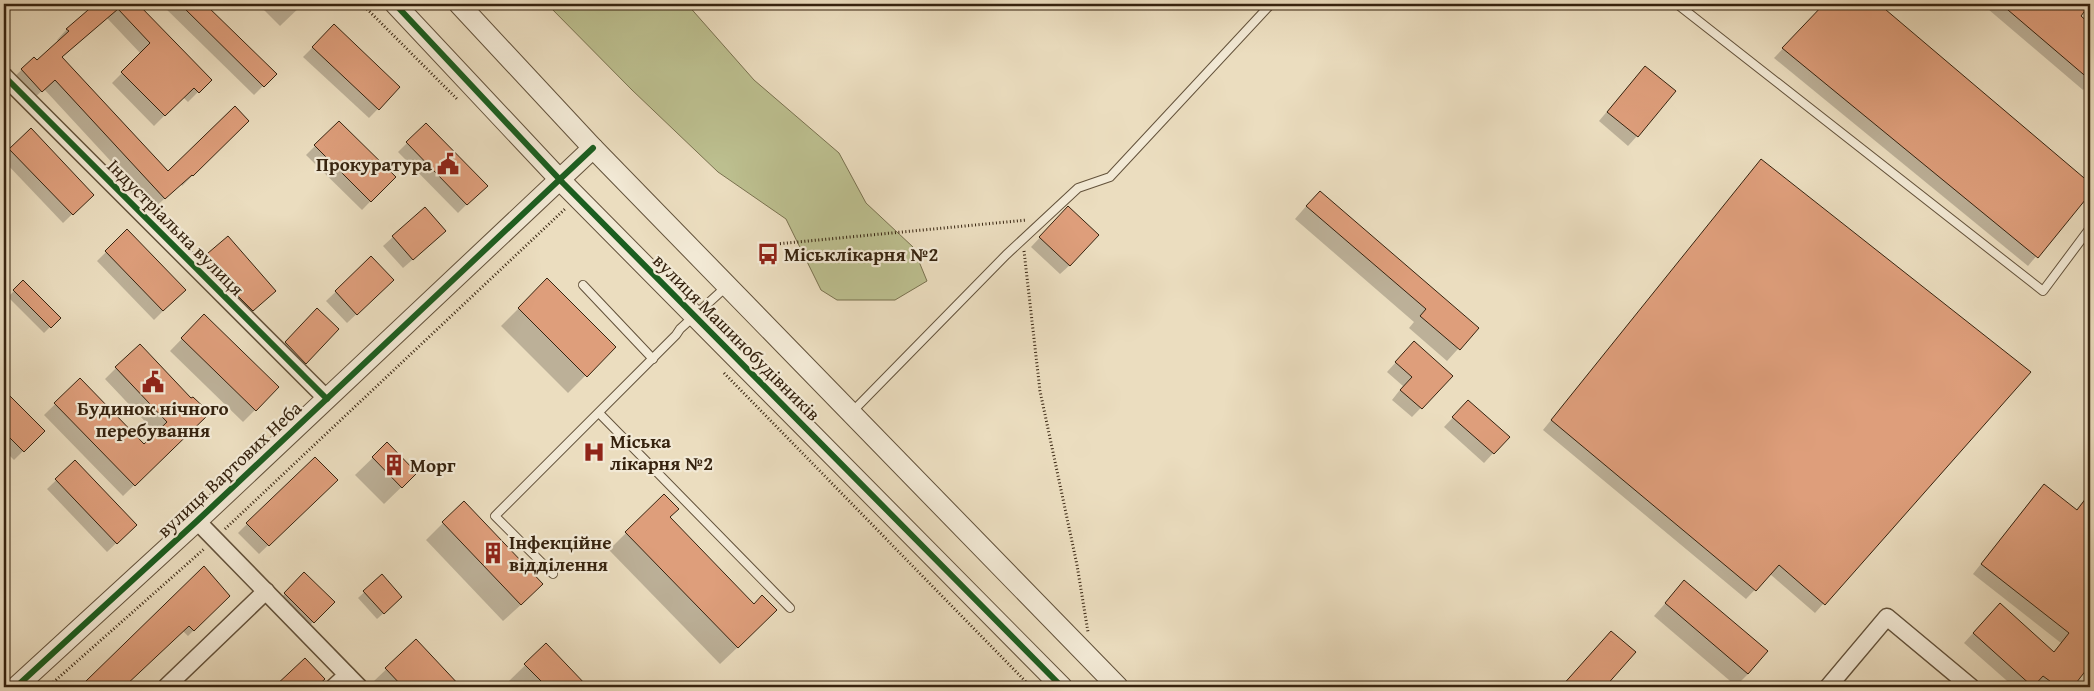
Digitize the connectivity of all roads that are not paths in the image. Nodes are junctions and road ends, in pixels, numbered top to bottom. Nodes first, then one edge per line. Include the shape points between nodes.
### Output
1 (395, 4) edge
2 (459, 4) edge
3 (1271, 4) edge
4 (1677, 4) edge
5 (4, 76) edge
6 (593, 148) junction
7 (560, 180) junction
8 (2090, 228) edge
9 (583, 285) dead end
10 (727, 286) junction
11 (696, 317) junction
12 (653, 359) junction
13 (327, 398) junction
14 (599, 413) junction
15 (851, 413) junction
16 (197, 520) junction
17 (553, 574) dead end
18 (266, 591) junction
19 (790, 608) dead end
20 (347, 675) junction
21 (16, 687) edge
22 (166, 687) edge
23 (334, 687) edge
24 (358, 687) edge
25 (1062, 687) edge
26 (1118, 687) edge
27 (1828, 687) edge
28 (1971, 687) edge

1 - 7 street, вулиця Машинобудівників
2 - 6 street, вулиця Машинобудівників
3 - 15 lane via 1110,177 1078,188
4 - 8 lane via 2043,291
5 - 13 street, Індустріальна вулиця
6 - 7 street, вулиця Вартових Неба
6 - 10 street, вулиця Машинобудівників
7 - 11 street, вулиця Машинобудівників
7 - 13 street, вулиця Вартових Неба
9 - 12 lane
10 - 11 lane
10 - 15 street, вулиця Машинобудівників
11 - 12 lane via 680,329
11 - 25 street, вулиця Машинобудівників
12 - 14 lane
13 - 16 street, вулиця Вартових Неба
14 - 17 lane via 495,516
14 - 19 lane
15 - 26 street, вулиця Машинобудівників
16 - 18 street
16 - 21 street, вулиця Вартових Неба
18 - 20 street
18 - 22 street
20 - 23 street
20 - 24 street
27 - 28 street via 1887,617

